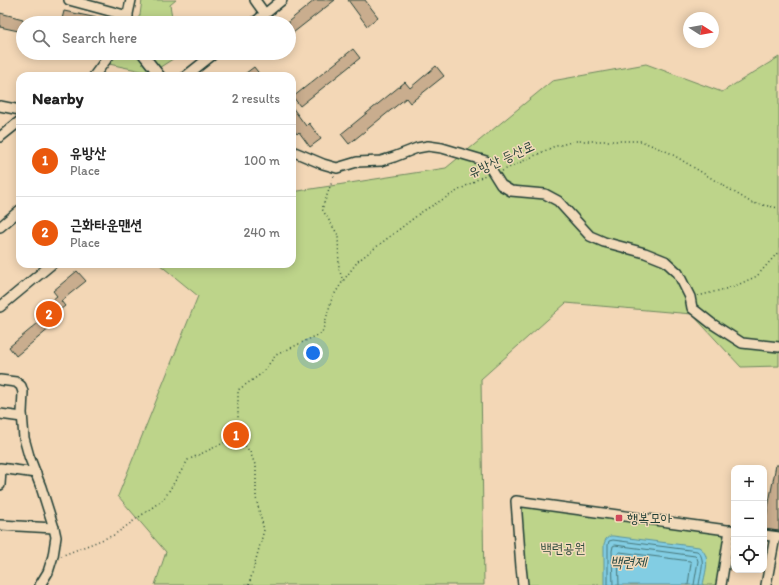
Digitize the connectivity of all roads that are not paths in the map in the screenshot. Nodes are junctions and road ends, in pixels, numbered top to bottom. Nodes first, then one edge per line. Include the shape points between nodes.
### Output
1 (69, 0) edge
2 (131, 0) edge
3 (255, 0) edge
4 (282, 0) edge
5 (265, 14) junction
6 (115, 16) edge
7 (128, 16) edge
8 (263, 16) edge
9 (106, 60) edge
10 (147, 60) edge
11 (206, 60) edge
12 (97, 72) edge
13 (157, 72) edge
14 (191, 72) edge
15 (0, 106) edge
16 (16, 109) edge
17 (16, 124) edge
18 (0, 137) edge
19 (296, 153) edge
20 (16, 213) edge
21 (0, 227) edge
22 (47, 268) edge
23 (0, 306) edge
24 (779, 347) edge
25 (0, 380) edge
26 (0, 414) edge
27 (22, 417) junction
28 (1, 469) edge
29 (36, 473) junction
30 (0, 485) edge
31 (0, 525) edge
32 (54, 528) junction
33 (731, 531) edge
34 (767, 535) edge
35 (731, 536) edge
36 (777, 537) edge
37 (40, 585) edge
38 (523, 585) edge
39 (721, 585) edge
40 (766, 585) edge

1 - 6 street
2 - 7 street
3 - 5 street
4 - 5 street
5 - 8 street
9 - 12 street
10 - 13 street
11 - 14 street
15 - 16 street
17 - 18 street
19 - 24 street via 337,168 357,162 381,161 428,146 486,161 501,185 511,191 545,194 558,201 590,236 665,260 678,273 690,297 692,308 742,343
20 - 21 street
22 - 23 street
25 - 27 street via 16,382 21,386
26 - 27 street
27 - 29 street via 29,456
28 - 29 street
28 - 30 street
29 - 32 street
31 - 32 street
32 - 37 street via 56,537 53,556
33 - 38 street via 516,501
34 - 36 street
35 - 39 street
36 - 40 street

